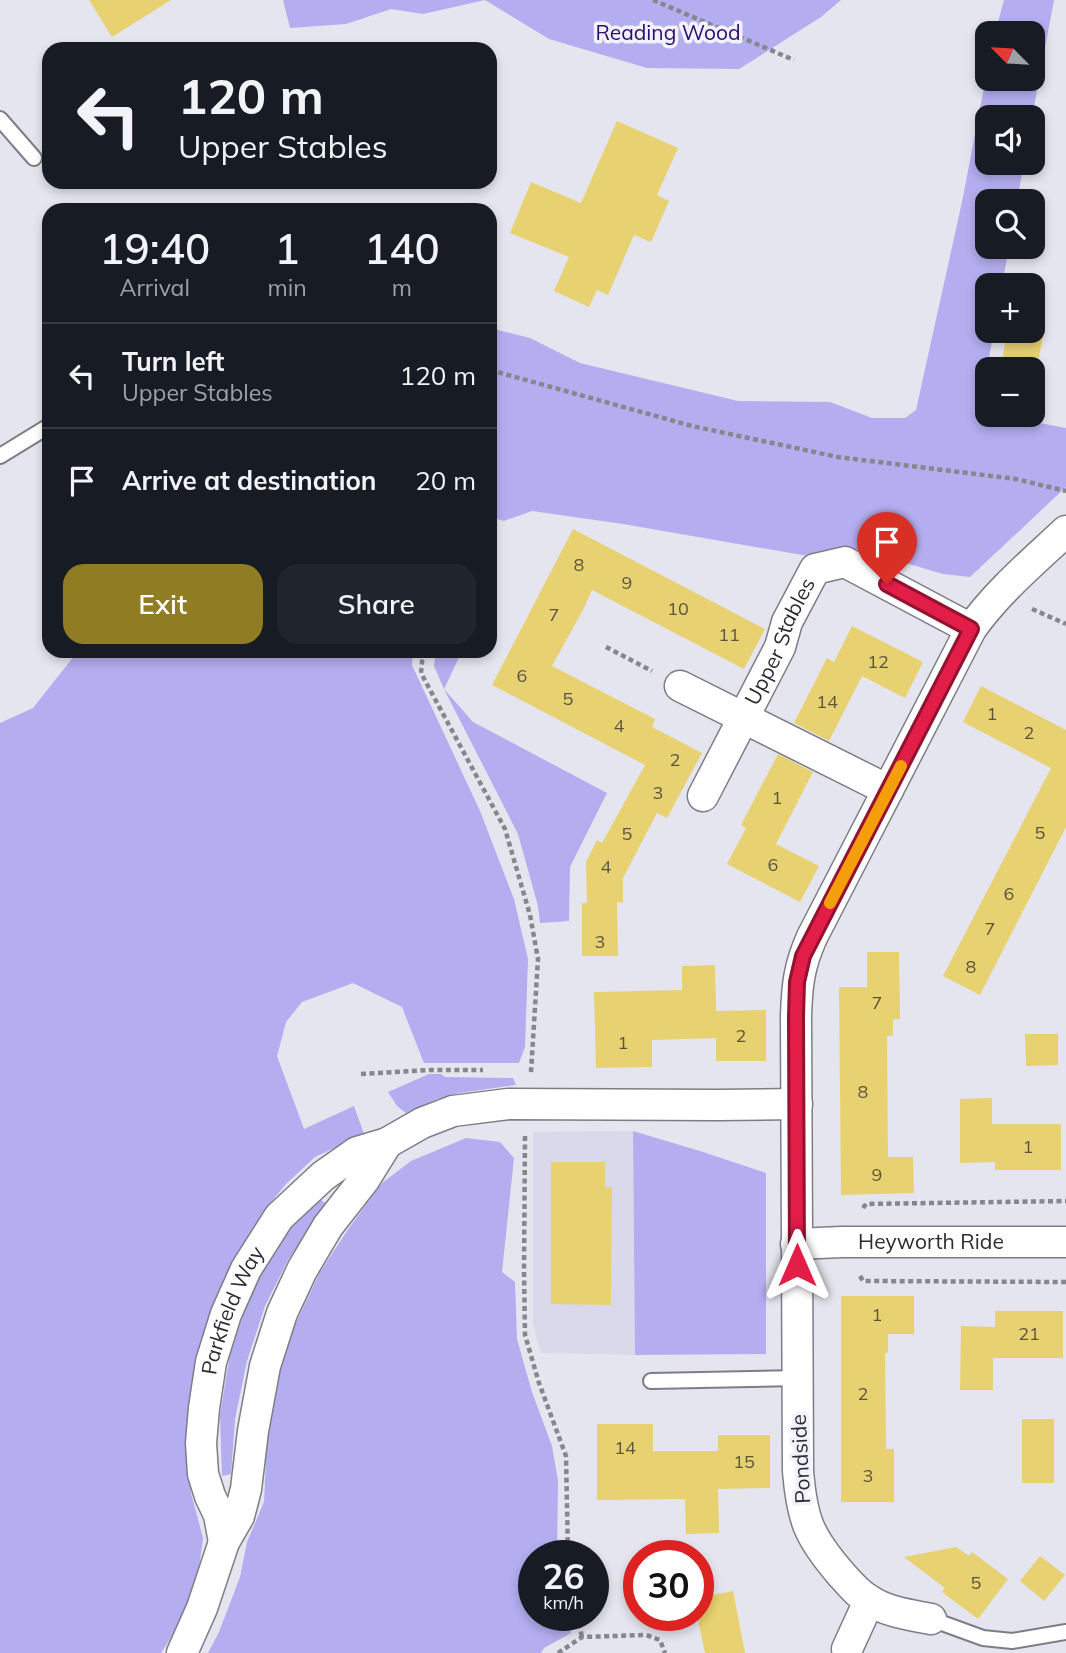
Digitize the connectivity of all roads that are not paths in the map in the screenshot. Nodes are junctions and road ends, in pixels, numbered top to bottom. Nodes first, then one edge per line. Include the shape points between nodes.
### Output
1 (0, 119) edge
2 (34, 158) dead end
3 (42, 430) edge
4 (0, 456) edge
5 (1066, 531) edge
6 (971, 629) junction
7 (680, 686) road end
8 (743, 718) junction
9 (888, 790) junction
10 (703, 796) dead end
11 (797, 1104) junction
12 (387, 1143) junction
13 (1066, 1241) edge
14 (796, 1244) junction
15 (798, 1378) junction
16 (650, 1381) dead end
17 (224, 1542) junction
18 (869, 1601) junction
19 (931, 1619) joint
20 (1066, 1632) edge
21 (846, 1649) dead end
22 (182, 1653) edge

1 - 2 lane
3 - 4 lane
5 - 6 street via 993,600
6 - 8 street, Upper Stables via 845,562 815,569
6 - 9 street
7 - 8 street, Upper Stables
8 - 9 street, Upper Stables
8 - 10 street, Upper Stables
9 - 11 street via 803,956 797,982
11 - 12 street, Parkfield Way via 508,1104 453,1111
11 - 14 street
12 - 17 street, Parkfield Way via 328,1226 282,1313 265,1366 247,1489
12 - 17 street, Parkfield Way via 357,1152 323,1175 279,1217 246,1269 226,1314 211,1362 201,1443 203,1474
13 - 14 street, Heyworth Ride
14 - 15 street, Pondside
15 - 16 lane
15 - 18 street, Pondside via 797,1471 806,1523 822,1552
17 - 22 street, Parkfield Way
18 - 19 street, Pondside
18 - 21 street
19 - 20 lane, Pondside via 1002,1640

